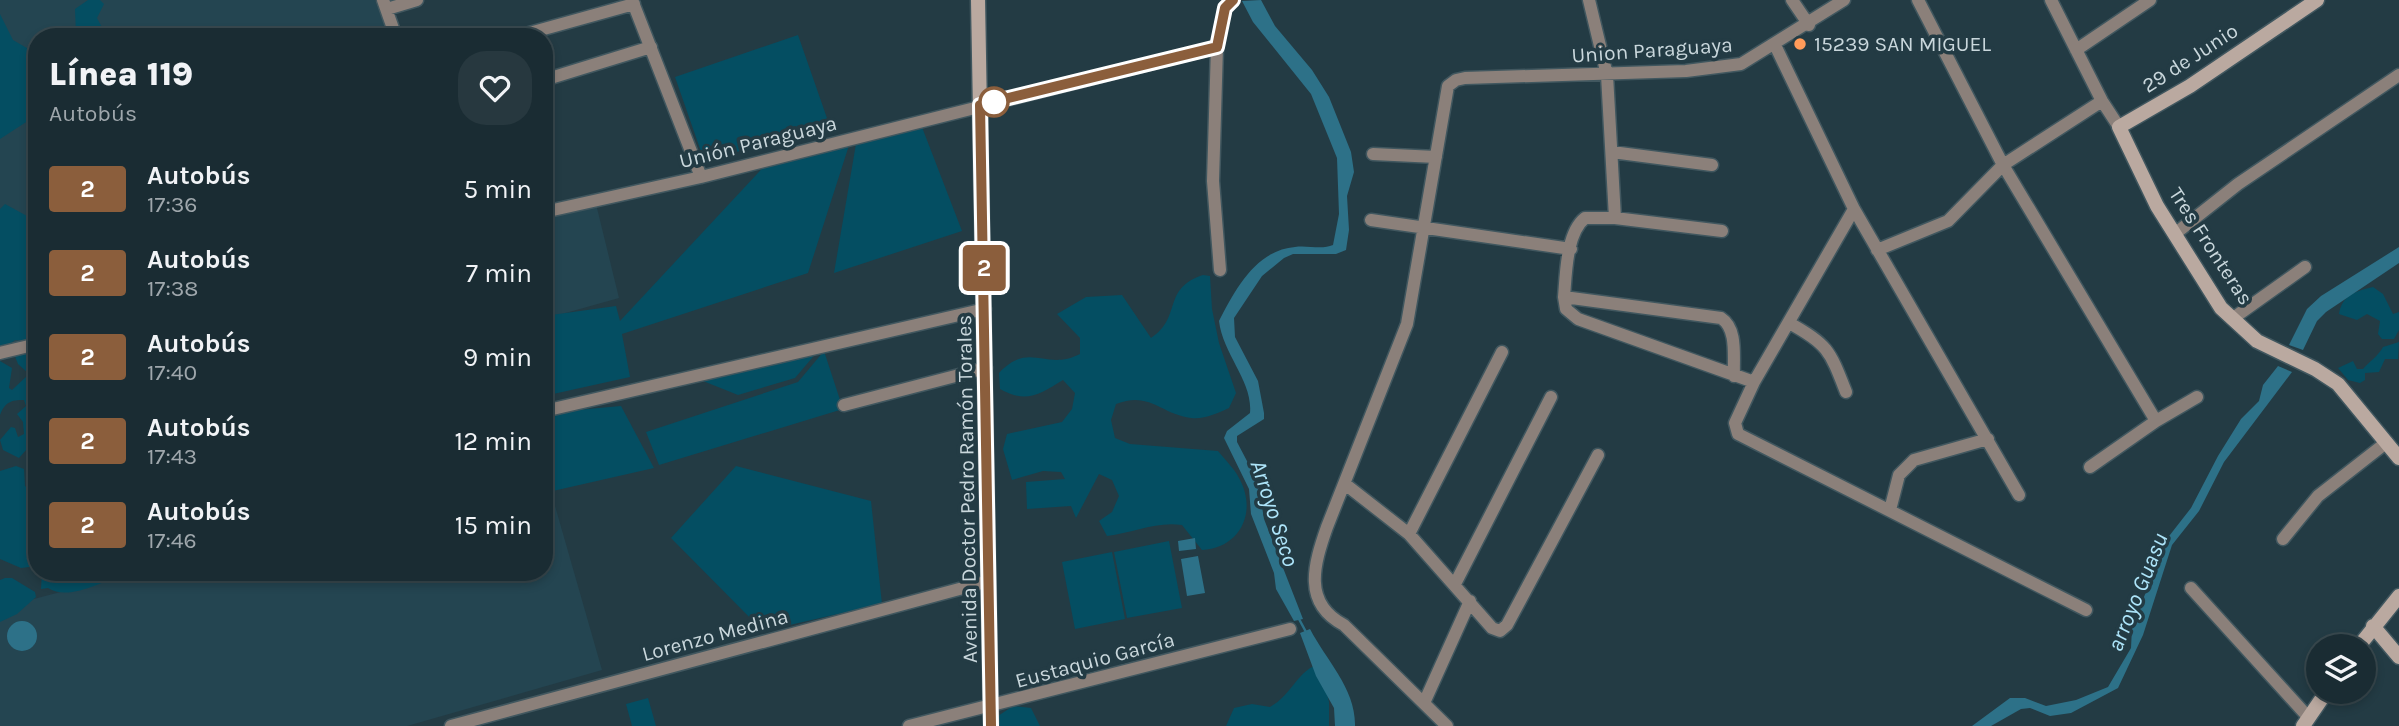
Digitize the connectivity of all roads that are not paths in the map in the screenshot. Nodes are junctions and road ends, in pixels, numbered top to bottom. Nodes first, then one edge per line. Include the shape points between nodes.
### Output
1 (417, 0) edge
2 (978, 0) edge
3 (1589, 0) edge
4 (1792, 0) edge
5 (1844, 0) edge
6 (1918, 0) edge
7 (2051, 0) edge
8 (2150, 0) edge
9 (2317, 0) edge
10 (633, 2) edge
11 (385, 4) edge
12 (1229, 4) edge
13 (1809, 24) junction
14 (393, 28) edge
15 (545, 28) edge
16 (1775, 45) junction
17 (651, 47) junction
18 (1217, 47) junction
19 (2076, 50) junction
20 (1607, 75) junction
21 (2399, 75) edge
22 (553, 77) edge
23 (2102, 101) junction
24 (980, 105) junction
25 (2119, 127) junction
26 (1612, 152) junction
27 (1373, 154) dead end
28 (1436, 157) junction
29 (1712, 165) dead end
30 (2003, 165) junction
31 (701, 177) junction
32 (1854, 209) junction
33 (553, 210) edge
34 (1615, 218) junction
35 (1371, 220) dead end
36 (1424, 227) junction
37 (1722, 231) dead end
38 (2176, 233) junction
39 (1571, 249) junction
40 (1877, 250) junction
41 (2305, 267) dead end
42 (1220, 270) dead end
43 (1564, 297) junction
44 (985, 309) junction
45 (2232, 318) junction
46 (1789, 323) junction
47 (28, 346) edge
48 (1502, 352) dead end
49 (0, 353) edge
50 (986, 368) junction
51 (1734, 376) junction
52 (1754, 383) junction
53 (1846, 392) dead end
54 (1551, 397) dead end
55 (2197, 397) dead end
56 (844, 405) dead end
57 (553, 409) edge
58 (2156, 421) junction
59 (1988, 439) junction
60 (2387, 442) junction
61 (1598, 455) dead end
62 (2399, 458) edge
63 (2090, 467) dead end
64 (1345, 484) junction
65 (2019, 495) dead end
66 (1890, 510) junction
67 (1409, 534) junction
68 (2283, 539) dead end
69 (989, 581) junction
70 (1455, 584) junction
71 (2191, 587) dead end
72 (2399, 596) edge
73 (1470, 601) junction
74 (2086, 610) dead end
75 (2373, 626) junction
76 (1290, 629) dead end
77 (2367, 634) edge
78 (2399, 657) edge
79 (1424, 703) junction
80 (2318, 704) edge
81 (991, 707) junction
82 (1431, 720) edge
83 (2306, 722) edge
84 (451, 726) edge
85 (909, 726) edge
86 (991, 726) edge
87 (1447, 726) edge

1 - 11 street
2 - 24 street, Avenida Doctor Pedro Ramón Torales
3 - 20 street
4 - 13 street
5 - 13 street, Union Paraguaya
6 - 30 street
7 - 19 street, Tres Fronteras
8 - 19 street
9 - 25 street, 29 de Junio via 2190,86
10 - 15 street
10 - 17 street
11 - 14 street
12 - 18 street
13 - 16 street, Union Paraguaya
16 - 20 street, Union Paraguaya via 1741,64
16 - 32 street
17 - 22 street
17 - 31 street
18 - 24 street, Unión Paraguaya
18 - 42 street via 1213,181
19 - 23 street, Tres Fronteras
20 - 26 street
20 - 28 street, Union Paraguaya via 1456,80 1448,86
21 - 38 street via 2238,184
23 - 25 street, Tres Fronteras
23 - 30 street
24 - 31 street, Unión Paraguaya
24 - 44 street, Avenida Doctor Pedro Ramón Torales
25 - 38 street, Tres Fronteras via 2157,206
26 - 29 street
26 - 34 street
27 - 28 street
28 - 36 street
30 - 40 street via 1948,222
30 - 58 street
31 - 33 street, Unión Paraguaya
32 - 40 street
32 - 46 street
34 - 37 street
34 - 39 street via 1591,217 1580,222
35 - 36 street
36 - 39 street
36 - 64 street via 1407,324
38 - 45 street, Tres Fronteras via 2221,308
39 - 43 street
40 - 59 street
41 - 45 street
43 - 51 street via 1566,309 1578,319
43 - 51 street via 1721,318 1731,330
44 - 50 street, Avenida Doctor Pedro Ramón Torales
44 - 57 street
45 - 60 street, Tres Fronteras via 2257,341 2338,384
46 - 52 street
46 - 53 street via 1817,338 1831,354
47 - 49 street
48 - 67 street
50 - 56 street
50 - 69 street, Avenida Doctor Pedro Ramón Torales
51 - 52 street
52 - 66 street via 1735,423 1738,434
54 - 70 street
55 - 58 street
58 - 63 street
59 - 65 street
59 - 66 street via 1914,460 1899,475
60 - 62 street, Tres Fronteras
60 - 68 street via 2318,496
61 - 73 street via 1507,625 1500,631 1492,628
64 - 67 street
64 - 79 street via 1316,558 1318,603
66 - 74 street
67 - 70 street
69 - 81 street, Avenida Doctor Pedro Ramón Torales
69 - 84 street, Lorenzo Medina
70 - 73 street
71 - 83 street
72 - 75 street
73 - 79 street
75 - 77 street
75 - 78 street
76 - 81 street, Eustaquio García
79 - 82 street
80 - 83 street
81 - 85 street, Eustaquio García
81 - 86 street, Avenida Doctor Pedro Ramón Torales
82 - 87 street

